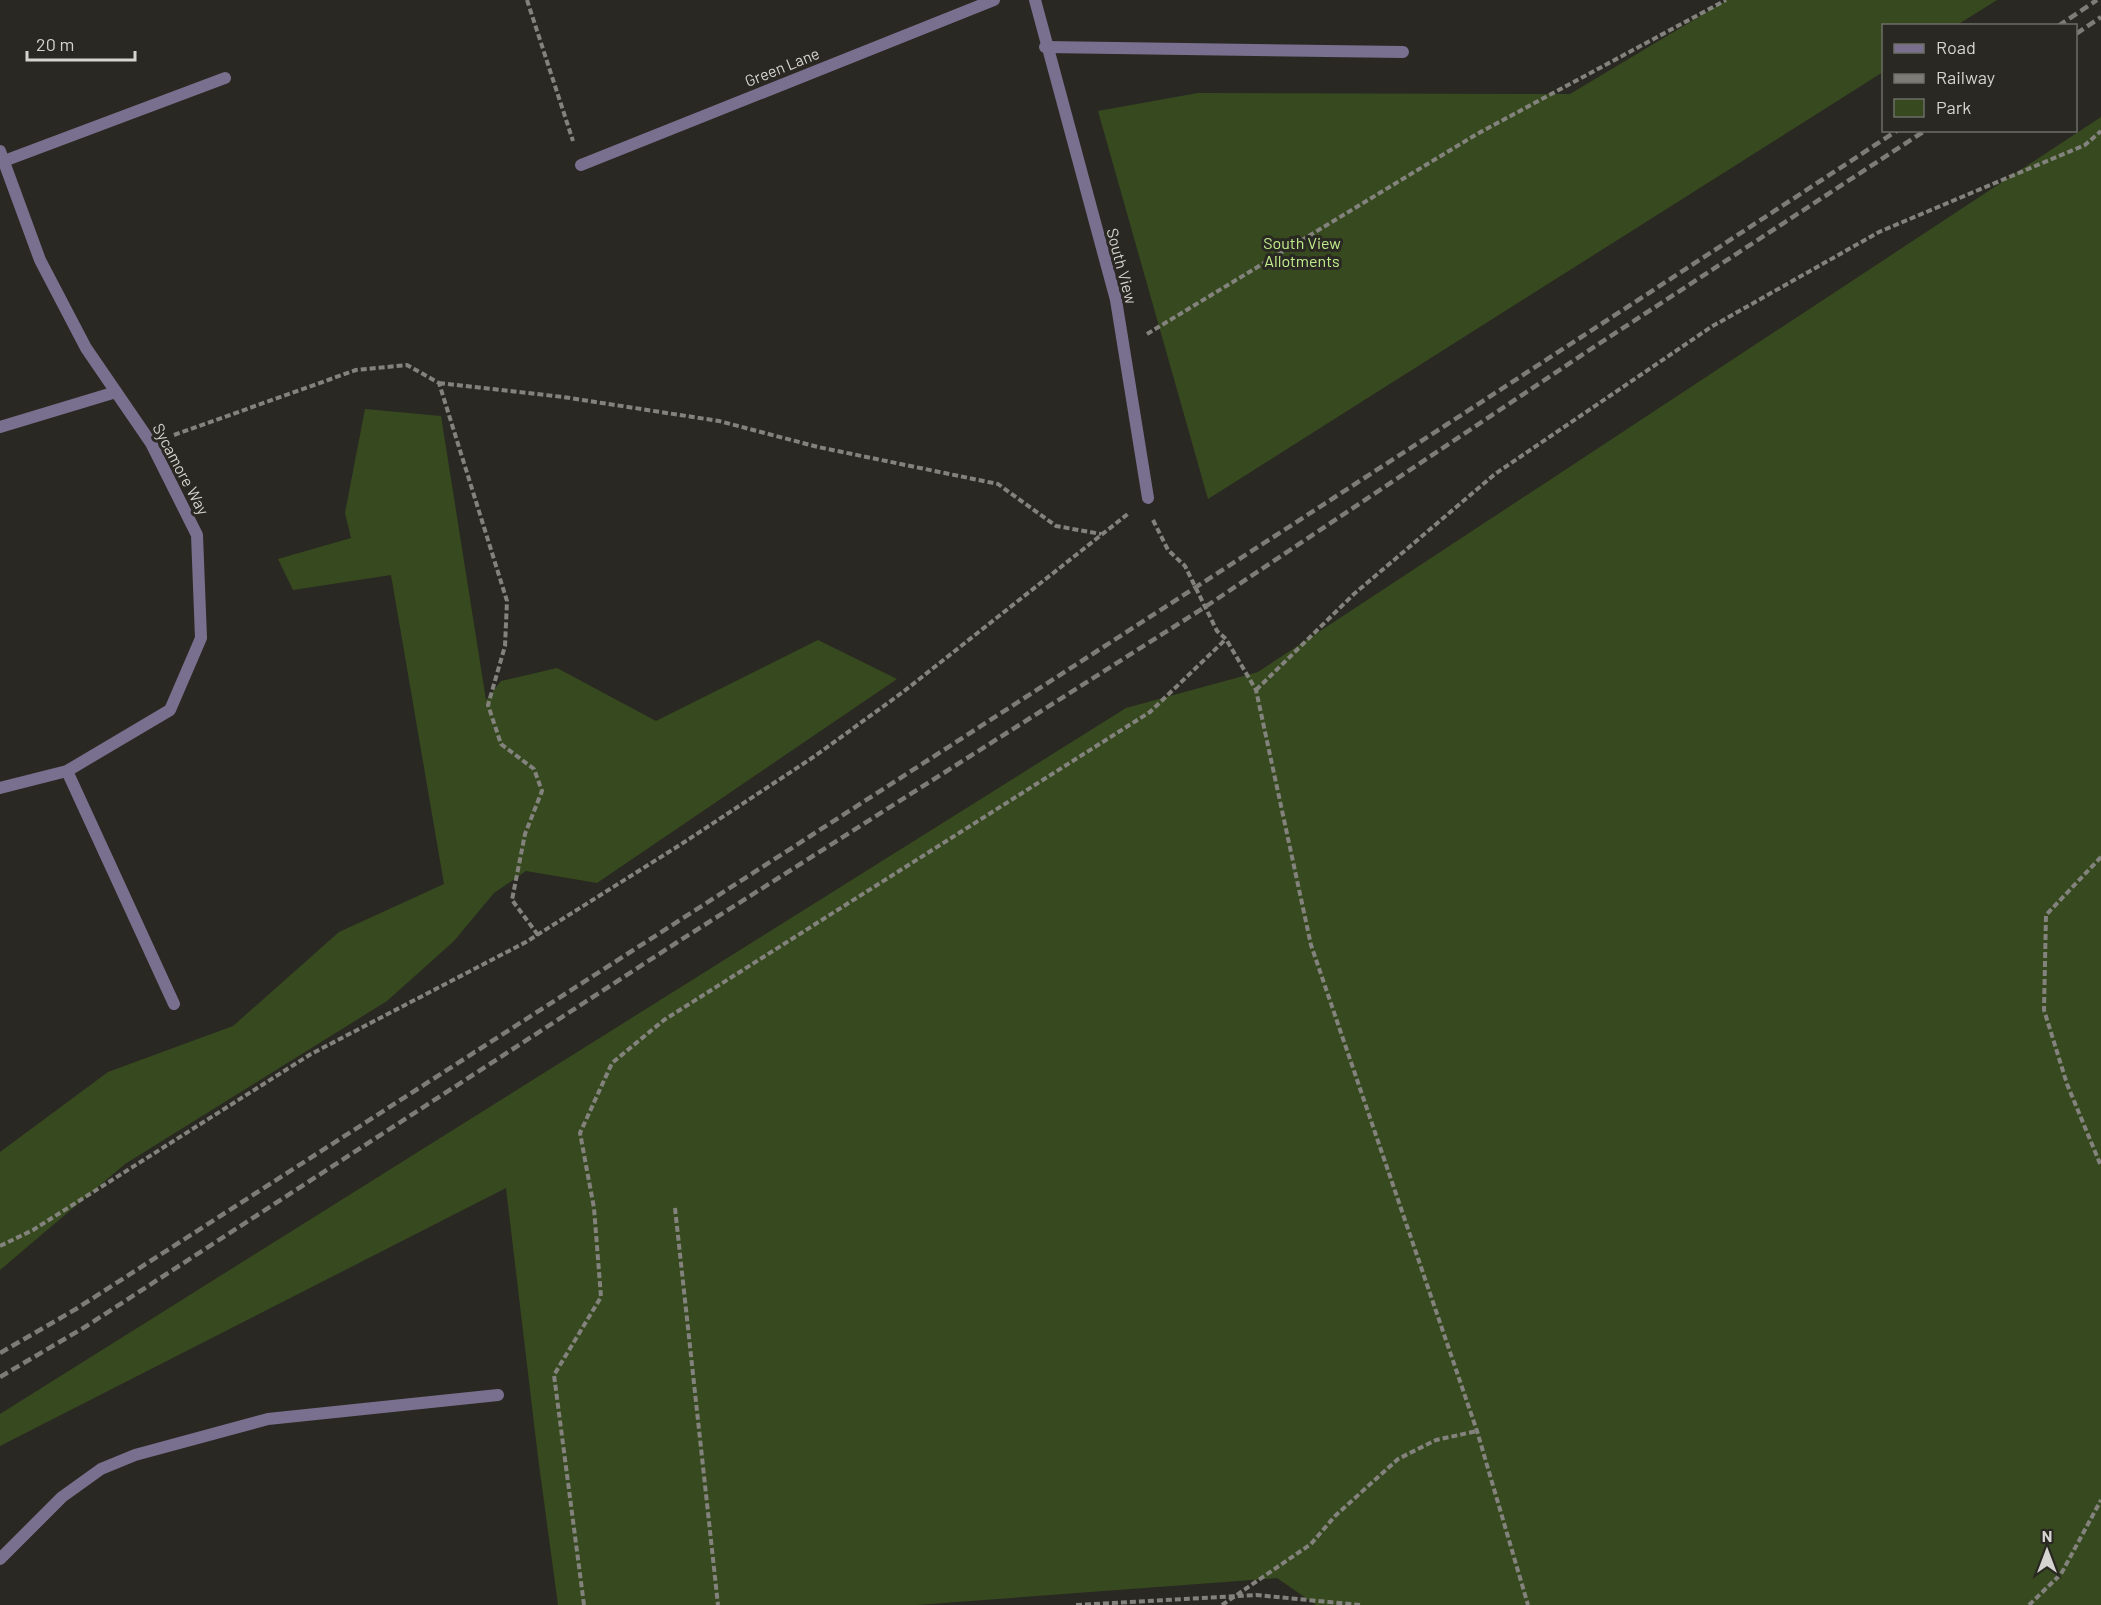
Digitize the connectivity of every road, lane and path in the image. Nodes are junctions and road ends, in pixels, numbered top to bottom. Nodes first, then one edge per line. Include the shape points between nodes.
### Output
1 (527, 0) edge
2 (994, 0) edge
3 (1035, 0) edge
4 (1726, 0) edge
5 (1045, 47) junction
6 (1403, 52) dead end
7 (225, 78) dead end
8 (2101, 131) edge
9 (2, 156) edge
10 (581, 165) joint
11 (1124, 348) junction
12 (439, 383) junction
13 (116, 392) junction
14 (0, 427) edge
15 (151, 443) junction
16 (1148, 498) junction
17 (1102, 535) junction
18 (1226, 639) junction
19 (1256, 690) junction
20 (67, 771) junction
21 (0, 788) edge
22 (2101, 857) edge
23 (538, 935) junction
24 (174, 1004) dead end
25 (2101, 1166) edge
26 (675, 1209) dead end
27 (0, 1246) edge
28 (498, 1395) dead end
29 (1477, 1431) junction
30 (2101, 1500) edge
31 (0, 1559) edge
32 (1235, 1596) junction
33 (584, 1605) edge
34 (718, 1605) edge
35 (1076, 1605) edge
36 (1222, 1605) edge
37 (1360, 1605) edge
38 (1528, 1605) edge
39 (2029, 1605) edge

1 - 10 path
2 - 10 street, Green Lane
3 - 5 street, South View
4 - 11 path via 1477,134
5 - 6 street
5 - 11 street, South View via 1116,300
7 - 9 street
8 - 19 path via 2085,145 1879,232 1711,327 1495,474 1354,594
9 - 13 street, Sycamore Way via 40,260 86,348
11 - 16 street, South View
12 - 15 path via 407,365 356,370
12 - 17 path via 719,421 818,447 998,484 1056,526
12 - 23 path via 507,601 505,646 488,705 501,744 534,769 542,791 525,834 512,900
13 - 14 street
13 - 15 street, Sycamore Way
15 - 20 street, Sycamore Way via 197,535 201,638 170,710
16 - 17 path
16 - 18 path via 1168,550 1185,566 1217,631
17 - 23 path via 815,756
18 - 19 path
18 - 33 path via 1150,712 664,1020 612,1063 579,1133 594,1209 601,1297 554,1376
19 - 29 path via 1311,945
20 - 21 street, Sycamore Way
20 - 24 street
22 - 25 path via 2046,915 2044,1010 2067,1084
23 - 27 path via 311,1054 33,1230
26 - 34 path
28 - 31 street via 268,1419 135,1455 101,1469 62,1497
29 - 32 path via 1436,1440 1398,1459 1335,1516 1311,1544
29 - 38 path
30 - 39 path via 2061,1574
32 - 35 path
32 - 36 path
32 - 37 path

